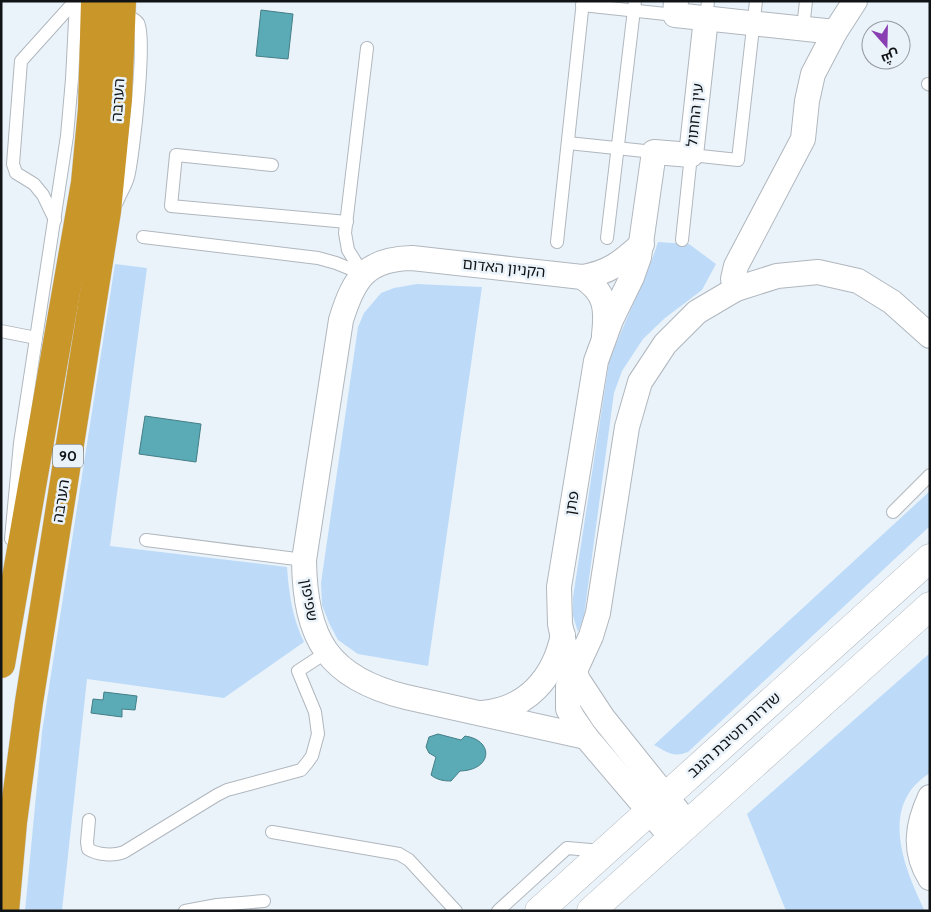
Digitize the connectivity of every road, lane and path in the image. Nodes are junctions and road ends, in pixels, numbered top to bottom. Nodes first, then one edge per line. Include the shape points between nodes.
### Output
1 (76, 1) edge
2 (95, 1) edge
3 (806, 1) edge
4 (855, 1) edge
5 (583, 3) edge
6 (634, 6) edge
7 (121, 7) edge
8 (676, 8) edge
9 (707, 10) edge
10 (754, 12) edge
11 (803, 28) junction
12 (835, 32) junction
13 (367, 48) dead end
14 (568, 143) junction
15 (618, 148) junction
16 (654, 152) junction
17 (691, 156) junction
18 (272, 165) dead end
19 (55, 220) junction
20 (347, 222) junction
21 (143, 236) dead end
22 (607, 238) dead end
23 (682, 240) dead end
24 (557, 242) dead end
25 (642, 244) junction
26 (362, 274) junction
27 (582, 277) junction
28 (736, 289) junction
29 (1, 331) edge
30 (604, 335) junction
31 (930, 336) edge
32 (36, 338) junction
33 (930, 475) edge
34 (893, 512) dead end
35 (146, 540) dead end
36 (930, 558) edge
37 (304, 560) junction
38 (930, 606) edge
39 (10, 614) junction
40 (563, 635) junction
41 (327, 652) junction
42 (1, 664) edge
43 (574, 671) junction
44 (478, 713) junction
45 (586, 737) junction
46 (930, 797) edge
47 (657, 804) junction
48 (89, 820) dead end
49 (680, 831) junction
50 (272, 832) dead end
51 (605, 852) junction
52 (930, 878) edge
53 (264, 902) dead end
54 (5, 911) edge
55 (185, 911) edge
56 (456, 911) edge
57 (498, 911) edge
58 (539, 911) edge
59 (592, 911) edge

1 - 19 lane via 70,114
1 - 19 lane via 21,61 13,164 16,173 43,194
2 - 39 highway, הערבה / 90 via 92,109 85,183
3 - 11 lane
4 - 12 street
5 - 6 lane
5 - 14 lane
6 - 8 lane
6 - 15 lane
7 - 54 highway, הערבה / 90 via 118,99 104,229 29,702
8 - 9 street
9 - 10 street
9 - 17 street, עין החתול
10 - 11 street
10 - 17 lane via 738,160
11 - 12 street
12 - 28 street via 813,74 803,139 736,266 733,279
13 - 20 lane
14 - 15 lane
14 - 24 lane
15 - 16 lane
15 - 22 lane
16 - 17 street, עין החתול
16 - 25 street
17 - 23 lane
18 - 20 lane via 176,155 171,206
19 - 32 lane
20 - 26 lane via 348,250
21 - 26 lane via 318,258
25 - 27 street via 611,269
25 - 30 street via 634,271
26 - 27 street, הקניון האדום via 383,262 412,258
26 - 37 street, שפיפון via 349,294 341,320
27 - 30 street via 601,296 605,311
28 - 31 street via 777,276 818,272 858,281 892,302
28 - 43 street via 697,312 665,344 640,382 626,427 598,613
29 - 32 lane
30 - 40 street, פתן via 592,381 562,569 559,606
32 - 39 lane via 14,488
33 - 34 lane
35 - 37 lane
36 - 47 main road, שדרות חטיבת הנגב
37 - 41 street, שפיפון via 308,612 315,633
38 - 49 main road
39 - 42 highway, הערבה / 90
40 - 43 street, פתן
40 - 44 street via 553,668 534,691 508,707
41 - 44 street, שפיפון via 342,668 381,691
41 - 48 lane via 298,670 315,712 318,734 312,756 301,770 227,790 117,854 88,848
43 - 45 street, פתן via 567,692 568,709
43 - 47 street, פתן
44 - 45 street, שפיפון
45 - 47 street, פתן
46 - 52 street via 918,833 920,853
47 - 49 street, פתן
47 - 51 main road, שדרות חטיבת הנגב
49 - 59 main road
50 - 56 lane via 399,854 409,860
51 - 57 lane via 567,848
51 - 58 main road, שדרות חטיבת הנגב
53 - 55 lane

